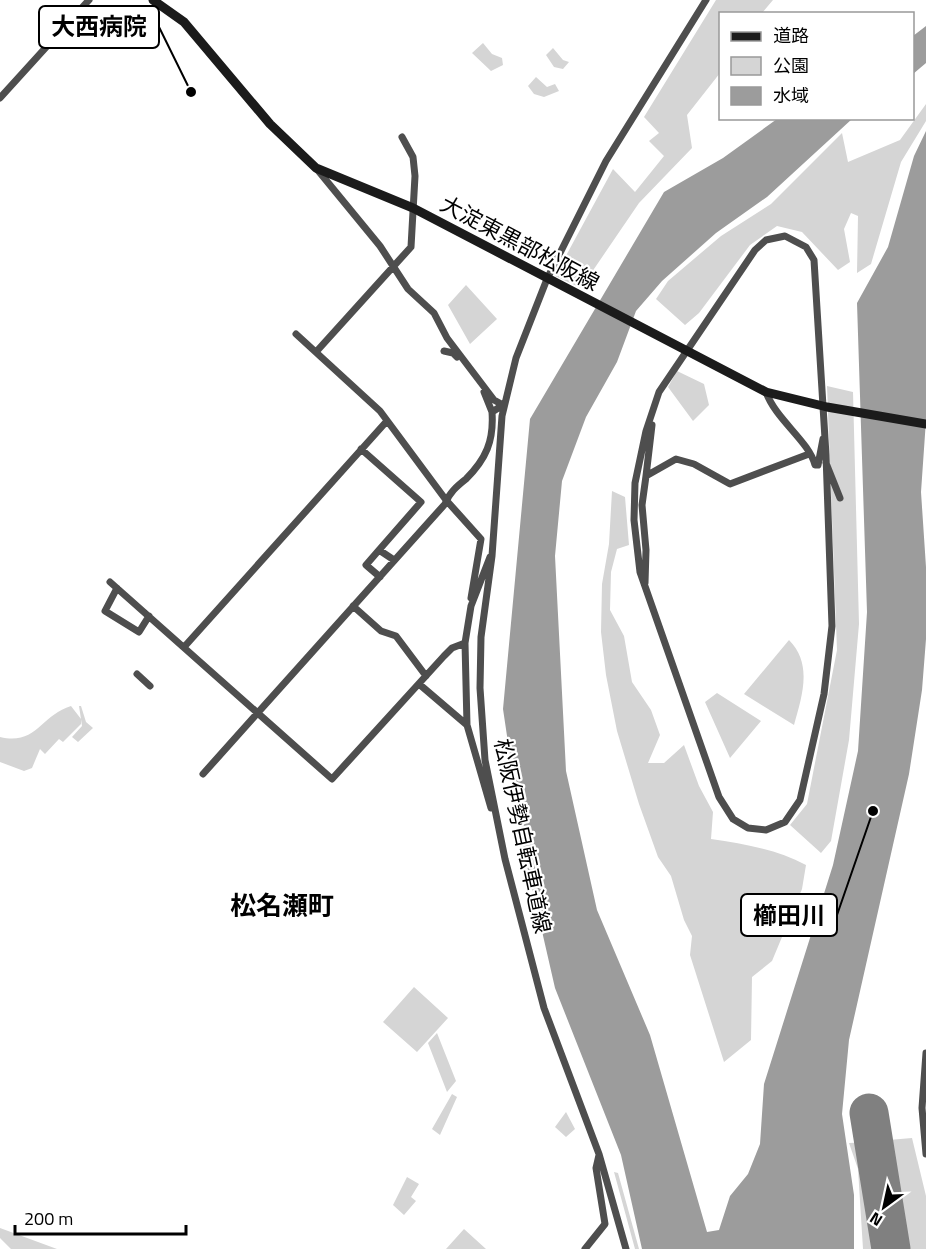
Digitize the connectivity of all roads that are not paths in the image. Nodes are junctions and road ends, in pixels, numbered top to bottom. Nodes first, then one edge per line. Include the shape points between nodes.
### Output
1 (88, 0) edge
2 (153, 0) edge
3 (706, 0) edge
4 (0, 98) edge
5 (402, 137) dead end
6 (316, 168) junction
7 (413, 208) junction
8 (392, 267) junction
9 (549, 280) junction
10 (296, 334) dead end
11 (684, 350) junction
12 (316, 351) junction
13 (444, 351) dead end
14 (465, 362) junction
15 (766, 392) junction
16 (503, 405) junction
17 (824, 406) junction
18 (652, 411) junction
19 (492, 412) junction
20 (386, 422) junction
21 (926, 424) edge
22 (824, 438) junction
23 (361, 449) junction
24 (809, 454) junction
25 (826, 463) junction
26 (646, 476) junction
27 (840, 498) dead end
28 (446, 500) junction
29 (379, 550) junction
30 (492, 556) junction
31 (394, 560) junction
32 (380, 577) junction
33 (110, 582) dead end
34 (644, 584) junction
35 (117, 588) junction
36 (353, 606) junction
37 (471, 606) junction
38 (149, 616) junction
39 (465, 644) junction
40 (185, 646) junction
41 (137, 675) dead end
42 (426, 676) junction
43 (419, 684) junction
44 (150, 686) dead end
45 (259, 713) junction
46 (467, 725) junction
47 (202, 774) dead end
48 (495, 813) junction
49 (926, 1053) edge
50 (599, 1154) junction
51 (926, 1154) edge
52 (585, 1249) edge
53 (626, 1249) edge

1 - 4 street
2 - 6 main road, 大淀東黒部松阪線 via 184,22 270,124
3 - 9 street, 松阪伊勢自転車道線 via 611,152
5 - 7 street via 413,157
6 - 7 main road, 大淀東黒部松阪線
6 - 8 street via 374,238
7 - 8 street via 411,247
7 - 9 main road, 大淀東黒部松阪線
8 - 12 street
8 - 14 street via 408,289 434,313
9 - 11 main road, 大淀東黒部松阪線
9 - 16 street, 松阪伊勢自転車道線 via 516,358
10 - 12 street
11 - 15 main road, 大淀東黒部松阪線
11 - 17 street via 760,245 774,237 796,240 814,260
11 - 18 street
12 - 20 street via 369,399
13 - 14 street
14 - 16 street via 494,400
14 - 19 street via 463,365 486,395
15 - 17 main road, 大淀東黒部松阪線
15 - 24 street via 782,422
16 - 19 street
16 - 30 street, 松阪伊勢自転車道線
17 - 21 main road, 大淀東黒部松阪線
17 - 22 street
18 - 26 street
18 - 34 street via 635,483 634,520
19 - 28 street via 489,449
20 - 23 street
20 - 28 street
22 - 24 street via 818,465
22 - 25 street
23 - 29 street via 421,502
23 - 40 street
24 - 26 street via 730,484 694,464 676,459
25 - 27 street
25 - 34 street via 831,649 800,800 785,822 757,830 739,824 725,810
26 - 34 street via 642,505
28 - 31 street
28 - 37 street via 481,539
29 - 31 street
29 - 32 street via 366,565
30 - 37 street
30 - 48 street, 松阪伊勢自転車道線 via 482,630 480,688 485,760
31 - 32 street
32 - 36 street
33 - 35 street
35 - 38 street
35 - 38 street via 105,611 139,632
36 - 42 street via 381,631 396,636
36 - 45 street
37 - 39 street
38 - 40 street
39 - 42 street via 452,648
39 - 46 street
40 - 45 street
41 - 44 street
42 - 43 street
43 - 45 street via 332,779
43 - 46 street
45 - 47 street
46 - 48 street
48 - 50 street, 松阪伊勢自転車道線 via 544,1008
49 - 51 street via 922,1108
50 - 52 street via 596,1168 605,1224
50 - 53 street, 松阪伊勢自転車道線

